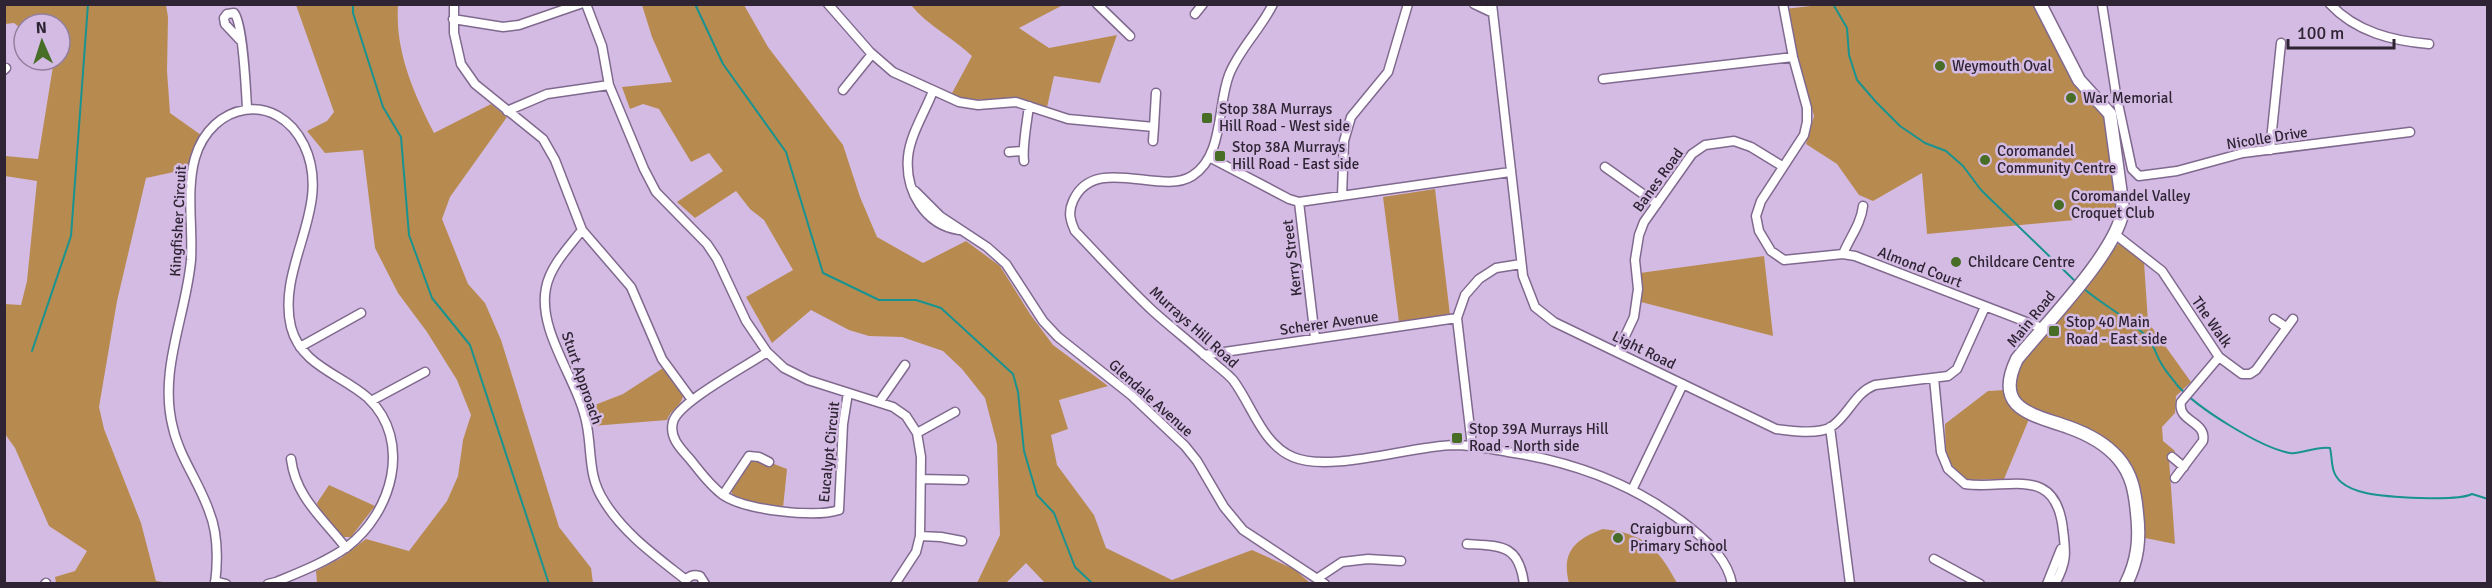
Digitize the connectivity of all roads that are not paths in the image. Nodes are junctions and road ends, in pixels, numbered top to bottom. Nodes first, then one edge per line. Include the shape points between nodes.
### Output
1 (454, 4) edge
2 (580, 4) edge
3 (586, 4) edge
4 (828, 4) edge
5 (1097, 4) edge
6 (1203, 4) edge
7 (1273, 4) edge
8 (1408, 4) edge
9 (1474, 4) edge
10 (1783, 4) edge
11 (2040, 4) edge
12 (2102, 4) edge
13 (2330, 4) edge
14 (1493, 9) edge
15 (1195, 14) dead end
16 (453, 19) junction
17 (1130, 36) dead end
18 (240, 40) dead end
19 (2281, 43) dead end
20 (2430, 44) dead end
21 (872, 54) junction
22 (1793, 57) junction
23 (1603, 79) dead end
24 (609, 85) junction
25 (843, 90) dead end
26 (933, 92) junction
27 (1156, 93) dead end
28 (1029, 106) junction
29 (247, 108) junction
30 (507, 111) junction
31 (2115, 113) junction
32 (1154, 127) junction
33 (2410, 132) dead end
34 (1153, 141) dead end
35 (2270, 150) junction
36 (1022, 151) junction
37 (1009, 152) dead end
38 (1209, 157) junction
39 (1024, 161) dead end
40 (1782, 166) junction
41 (1605, 167) dead end
42 (1510, 172) junction
43 (1342, 195) junction
44 (1299, 202) junction
45 (1656, 204) junction
46 (1863, 206) dead end
47 (582, 230) junction
48 (2116, 235) junction
49 (1843, 254) junction
50 (1521, 264) junction
51 (1985, 307) junction
52 (361, 313) dead end
53 (1456, 318) junction
54 (2274, 319) dead end
55 (2293, 319) dead end
56 (2286, 327) junction
57 (2042, 328) junction
58 (1315, 338) junction
59 (300, 347) junction
60 (1618, 351) junction
61 (767, 352) junction
62 (1204, 355) junction
63 (2219, 357) junction
64 (905, 365) dead end
65 (425, 372) dead end
66 (1934, 378) junction
67 (1683, 384) junction
68 (849, 393) junction
69 (692, 400) junction
70 (371, 401) junction
71 (880, 401) junction
72 (955, 412) dead end
73 (1830, 428) junction
74 (917, 434) junction
75 (1472, 446) junction
76 (2172, 458) dead end
77 (291, 459) dead end
78 (769, 462) dead end
79 (2184, 467) junction
80 (2175, 478) dead end
81 (921, 479) junction
82 (964, 480) dead end
83 (1632, 490) junction
84 (723, 495) junction
85 (920, 536) junction
86 (2064, 540) junction
87 (962, 541) dead end
88 (1467, 544) dead end
89 (346, 548) junction
90 (1934, 559) dead end
91 (1401, 561) dead end
92 (1321, 581) edge
93 (215, 582) edge
94 (686, 582) edge
95 (226, 584) edge
96 (268, 584) edge
97 (705, 584) edge
98 (895, 584) edge
99 (1524, 584) edge
100 (1732, 584) edge
101 (1851, 584) edge
102 (1980, 584) edge
103 (2047, 584) edge
104 (2055, 584) edge
105 (2126, 584) edge

1 - 16 street
2 - 16 street via 503,27
3 - 24 street via 602,46
4 - 21 street
5 - 17 street
6 - 15 street
7 - 38 street, Murrays Hill Road via 1230,72
8 - 43 street via 1388,72 1351,117 1344,141
9 - 14 street
10 - 22 street
11 - 31 main road via 2079,80
12 - 31 street
13 - 20 street via 2347,20 2371,33
14 - 42 street, Light Road
16 - 30 street via 461,64 475,84
18 - 29 street
19 - 35 street
21 - 25 street
21 - 26 street via 893,72
22 - 23 street
22 - 40 street via 1808,122
24 - 30 street via 547,94
24 - 61 street via 656,192 707,244 746,321
26 - 28 street via 969,104 1012,102
26 - 92 street, Glendale Avenue via 908,157 915,191 1006,264 1058,337 1131,395 1185,446 1243,530
27 - 32 street
28 - 32 street via 1068,119
28 - 36 street
29 - 59 street via 276,115 289,123 306,148 313,176 306,232 292,273 287,304
29 - 93 street, Kingfisher Circuit via 223,117 207,132 196,156 191,184 187,290 169,386 173,428 183,458 210,511 217,548
30 - 47 street via 543,139
31 - 35 street, Nicolle Drive via 2132,169 2139,176
31 - 48 main road, Main Road via 2123,209
32 - 34 street
33 - 35 street, Nicolle Drive
36 - 37 street
36 - 39 street
38 - 44 street, Kerry Street
38 - 62 street, Murrays Hill Road via 1191,177 1179,182 1116,176 1097,181 1076,194 1070,220 1100,258
40 - 45 street, Banes Road via 1743,143 1705,146 1692,154
40 - 49 street, Almond Court via 1756,216 1759,231 1771,251 1784,260
41 - 45 street
42 - 43 street
42 - 50 street, Light Road
43 - 44 street
44 - 58 street, Kerry Street
45 - 60 street, Banes Road via 1639,235 1634,317
46 - 49 street via 1862,219
47 - 69 street via 631,287 662,359
47 - 94 street, Sturt Approach via 546,286 544,303 550,327 587,426 589,458 603,501 636,540
48 - 57 main road, Main Road
48 - 63 street, The Walk via 2162,271
49 - 51 street, Almond Court
50 - 53 street via 1496,268 1479,279 1465,295
50 - 60 street, Light Road via 1535,307 1554,322
51 - 57 street, Almond Court
51 - 66 street via 1957,369 1948,376
52 - 59 street
53 - 58 street, Scherer Avenue
53 - 75 street
54 - 56 street
55 - 56 street, The Walk
56 - 63 street, The Walk via 2250,374 2242,374
57 - 105 main road, Main Road via 2012,370 2009,383 2013,399 2022,411 2098,441 2127,472 2135,488 2140,536 2138,554
58 - 62 street, Scherer Avenue
59 - 70 street via 306,356
60 - 67 street, Light Road
61 - 68 street via 784,368
61 - 69 street, Eucalypt Circuit
62 - 75 street, Murrays Hill Road via 1232,379 1270,438 1292,457 1327,463 1423,447
63 - 79 street via 2181,402 2182,414 2204,435
64 - 71 street
65 - 70 street
66 - 73 street via 1875,385 1864,390
66 - 86 street via 1941,452 1948,469 1965,484 2036,485 2054,498 2061,510
67 - 73 street, Light Road via 1776,429 1798,433
67 - 83 street
68 - 71 street
68 - 84 street, Eucalypt Circuit via 843,424 839,510 799,512 762,508
69 - 84 street, Eucalypt Circuit via 677,414 672,434
70 - 89 street via 391,437 394,462 387,495 369,526
71 - 74 street via 906,416
72 - 74 street
73 - 101 street
74 - 81 street
75 - 83 street, Murrays Hill Road via 1561,462
76 - 79 street
77 - 89 street via 300,492
78 - 84 street via 749,456
79 - 80 street
81 - 82 street
81 - 85 street
83 - 100 street, Murrays Hill Road via 1673,514 1706,541 1730,573
85 - 87 street
85 - 98 street via 916,552
86 - 103 street
86 - 104 street via 2066,552
88 - 99 street via 1503,547 1518,559
89 - 96 street
90 - 102 street
91 - 92 street via 1342,562
93 - 95 street, Kingfisher Circuit
94 - 97 street via 697,575

